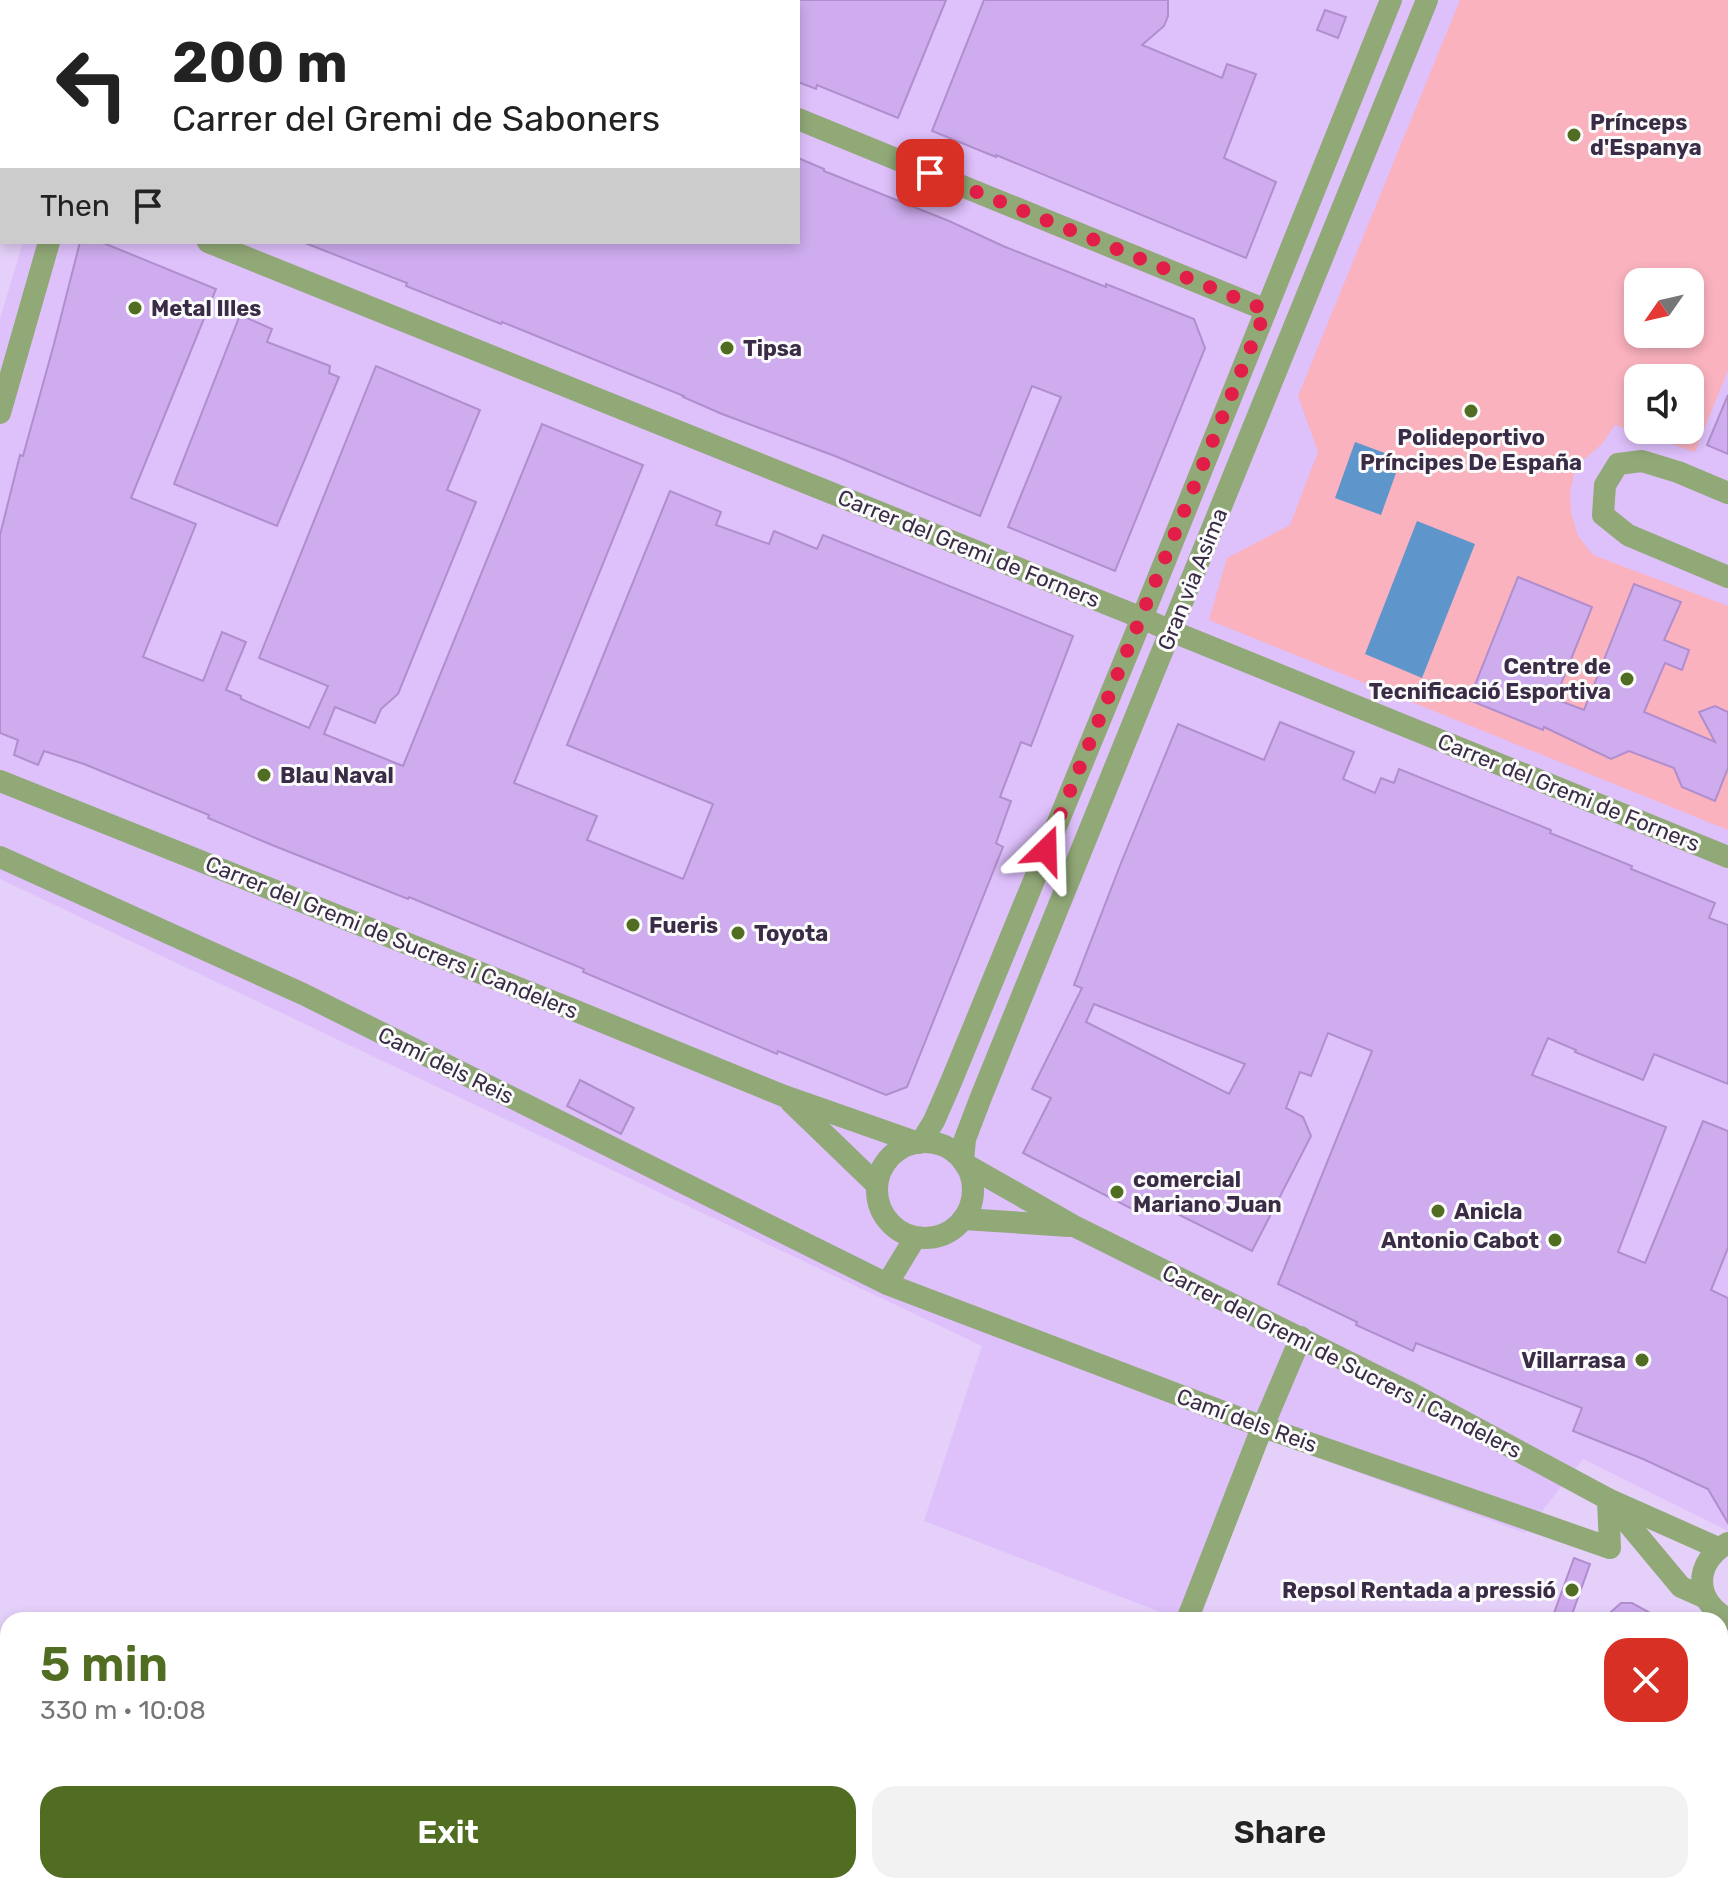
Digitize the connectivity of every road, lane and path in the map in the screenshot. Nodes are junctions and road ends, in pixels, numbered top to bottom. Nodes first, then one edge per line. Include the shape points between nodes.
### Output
1 (1391, 0) edge
2 (1427, 0) edge
3 (800, 120) edge
4 (48, 244) edge
5 (213, 244) edge
6 (1266, 310) junction
7 (0, 413) edge
8 (1728, 493) edge
9 (1728, 577) edge
10 (1142, 618) junction
11 (1171, 631) junction
12 (0, 781) edge
13 (0, 857) edge
14 (1728, 857) edge
15 (784, 1096) junction
16 (920, 1142) junction
17 (964, 1162) junction
18 (877, 1185) junction
19 (964, 1219) junction
20 (1074, 1226) junction
21 (915, 1238) junction
22 (887, 1284) junction
23 (1301, 1337) junction
24 (1263, 1427) junction
25 (1608, 1499) junction
26 (1723, 1546) edge
27 (1706, 1598) junction
28 (1190, 1612) edge
29 (1718, 1612) edge

1 - 6 street, Gran via Asima
2 - 11 street, Gran via Asima
3 - 6 street
4 - 7 street
5 - 10 street, Carrer del Gremi de Forners
6 - 10 street, Gran via Asima
8 - 9 street via 1642,461 1618,464 1605,485 1603,515 1628,535
10 - 11 street, Carrer del Gremi de Forners
10 - 16 street, Gran via Asima via 951,1082
11 - 14 street, Carrer del Gremi de Forners
11 - 17 street, Gran via Asima via 981,1097 965,1139
12 - 15 street, Carrer del Gremi de Sucrers i Candelers
13 - 22 street, Camí dels Reis via 303,994
15 - 16 street, Carrer del Gremi de Sucrers i Candelers
15 - 18 street, Carrer del Gremi de Sucrers i Candelers
16 - 17 street via 944,1146
16 - 18 street via 890,1157
17 - 19 street via 973,1191
17 - 20 street, Carrer del Gremi de Sucrers i Candelers
18 - 21 street via 882,1213
19 - 20 street
19 - 21 street via 942,1236
20 - 23 street, Carrer del Gremi de Sucrers i Candelers
21 - 22 street
22 - 24 street, Camí dels Reis
23 - 24 street
23 - 25 street, Carrer del Gremi de Sucrers i Candelers
24 - 25 street, Camí dels Reis via 1610,1548
24 - 28 street
25 - 26 street, Carrer del Gremi de Sucrers i Candelers
25 - 27 street, Carrer del Gremi de Sucrers i Candelers via 1681,1587
26 - 27 street via 1703,1571
27 - 29 street, Carrer del Gremi de Sucrers i Candelers

